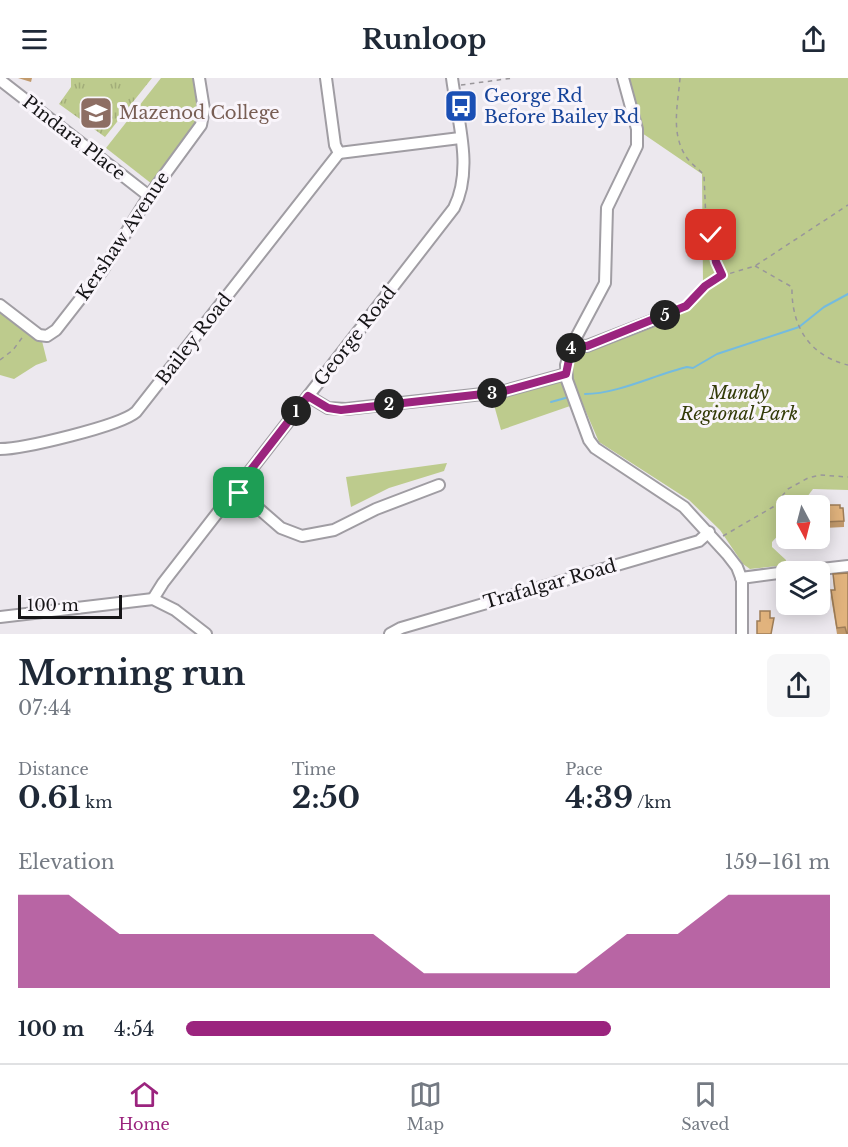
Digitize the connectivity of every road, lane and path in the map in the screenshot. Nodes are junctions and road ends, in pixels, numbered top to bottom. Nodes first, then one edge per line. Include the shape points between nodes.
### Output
1 (199, 78) edge
2 (326, 78) edge
3 (513, 78) edge
4 (624, 78) edge
5 (680, 78) edge
6 (0, 80) edge
7 (454, 82) edge
8 (460, 138) junction
9 (339, 153) junction
10 (149, 196) junction
11 (848, 205) edge
12 (755, 266) junction
13 (722, 275) junction
14 (0, 305) edge
15 (664, 316) joint
16 (26, 332) dead end
17 (572, 345) junction
18 (0, 360) edge
19 (848, 365) edge
20 (566, 374) junction
21 (308, 396) junction
22 (0, 449) edge
23 (848, 477) edge
24 (439, 485) dead end
25 (236, 489) junction
26 (709, 532) junction
27 (720, 538) dead end
28 (848, 566) edge
29 (830, 568) edge
30 (776, 574) edge
31 (741, 578) junction
32 (153, 598) junction
33 (0, 617) edge
34 (206, 634) edge
35 (390, 634) edge
36 (742, 634) edge

1 - 10 street, Kershaw Avenue via 204,109 201,125
2 - 9 street
3 - 7 path
4 - 17 street via 638,129 637,146 607,208 607,267 602,291
5 - 13 path via 675,128 687,158 703,172 706,221
6 - 10 street, Pindara Place
7 - 8 street, George Road
8 - 9 street
8 - 21 street, George Road via 463,178 454,208
9 - 22 street, Bailey Road via 133,415
10 - 14 street, Kershaw Avenue via 102,271 53,332 47,336 36,334
11 - 12 path
12 - 13 path
12 - 19 path via 792,288 793,313 804,337 826,357
13 - 15 path via 686,306
15 - 17 street via 587,346
16 - 18 path
17 - 20 street
20 - 21 street via 501,392 341,410 328,408
20 - 26 street via 595,448 676,501
21 - 25 street, George Road
23 - 27 path via 826,474 808,478 788,489 773,507
24 - 25 street via 376,508 334,530 302,536 281,528
25 - 32 street, George Road
26 - 31 street via 735,564
26 - 35 street, Trafalgar Road via 699,541
28 - 29 street
30 - 31 street
31 - 36 street
32 - 33 street
32 - 34 street

